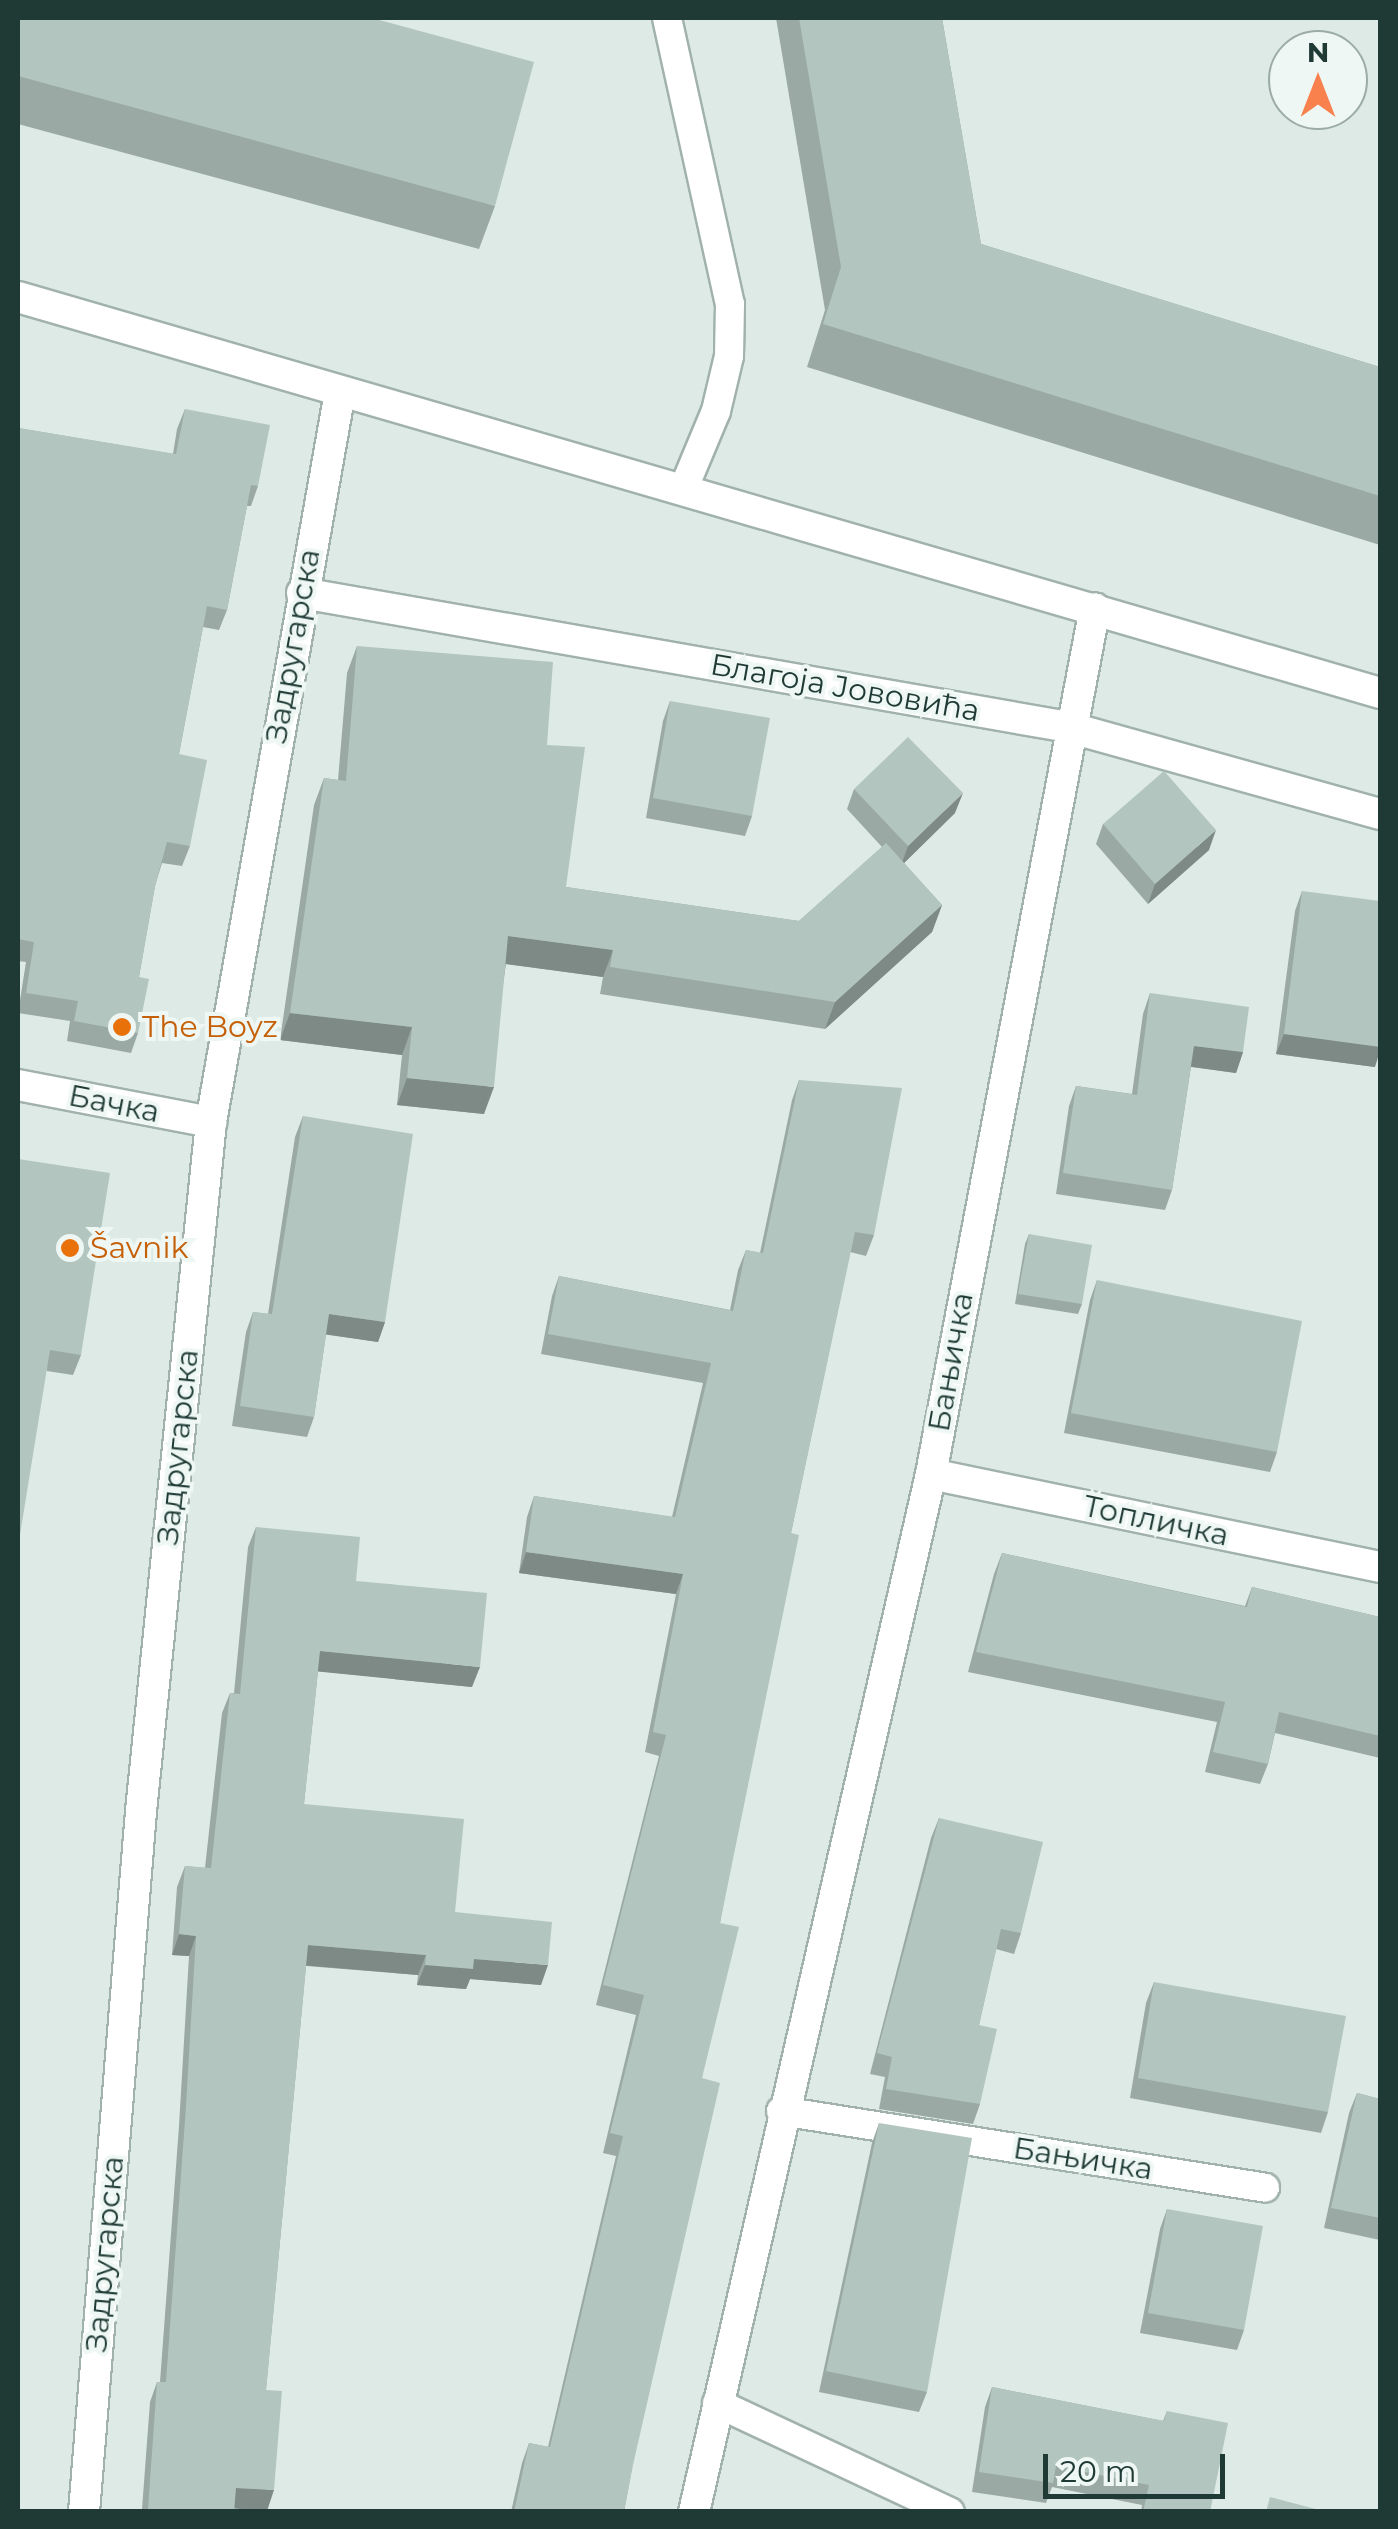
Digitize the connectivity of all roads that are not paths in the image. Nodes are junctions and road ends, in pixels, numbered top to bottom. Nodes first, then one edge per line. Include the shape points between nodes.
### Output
1 (667, 18) edge
2 (18, 297) edge
3 (340, 392) junction
4 (684, 490) junction
5 (302, 593) junction
6 (1095, 608) junction
7 (1380, 692) edge
8 (1068, 727) junction
9 (1380, 814) edge
10 (18, 1085) edge
11 (211, 1122) junction
12 (931, 1474) junction
13 (1380, 1568) edge
14 (781, 2111) junction
15 (1266, 2188) dead end
16 (717, 2403) junction
17 (84, 2512) edge
18 (694, 2512) edge
19 (950, 2512) edge

1 - 4 lane via 730,304 729,356 716,411
2 - 3 street
3 - 4 street
3 - 5 street, Задругарска
4 - 6 street
5 - 8 street, Благоја Јововића
5 - 11 street, Задругарска
6 - 7 street
6 - 8 street, Бањичка
8 - 9 street, Благоја Јововића
8 - 12 street, Бањичка
10 - 11 street, Бачка
11 - 17 street, Задругарска via 141,1812
12 - 13 street, Топличка
12 - 14 street, Бањичка
14 - 15 lane, Бањичка
14 - 16 street, Бањичка
16 - 18 street, Бањичка
16 - 19 lane

